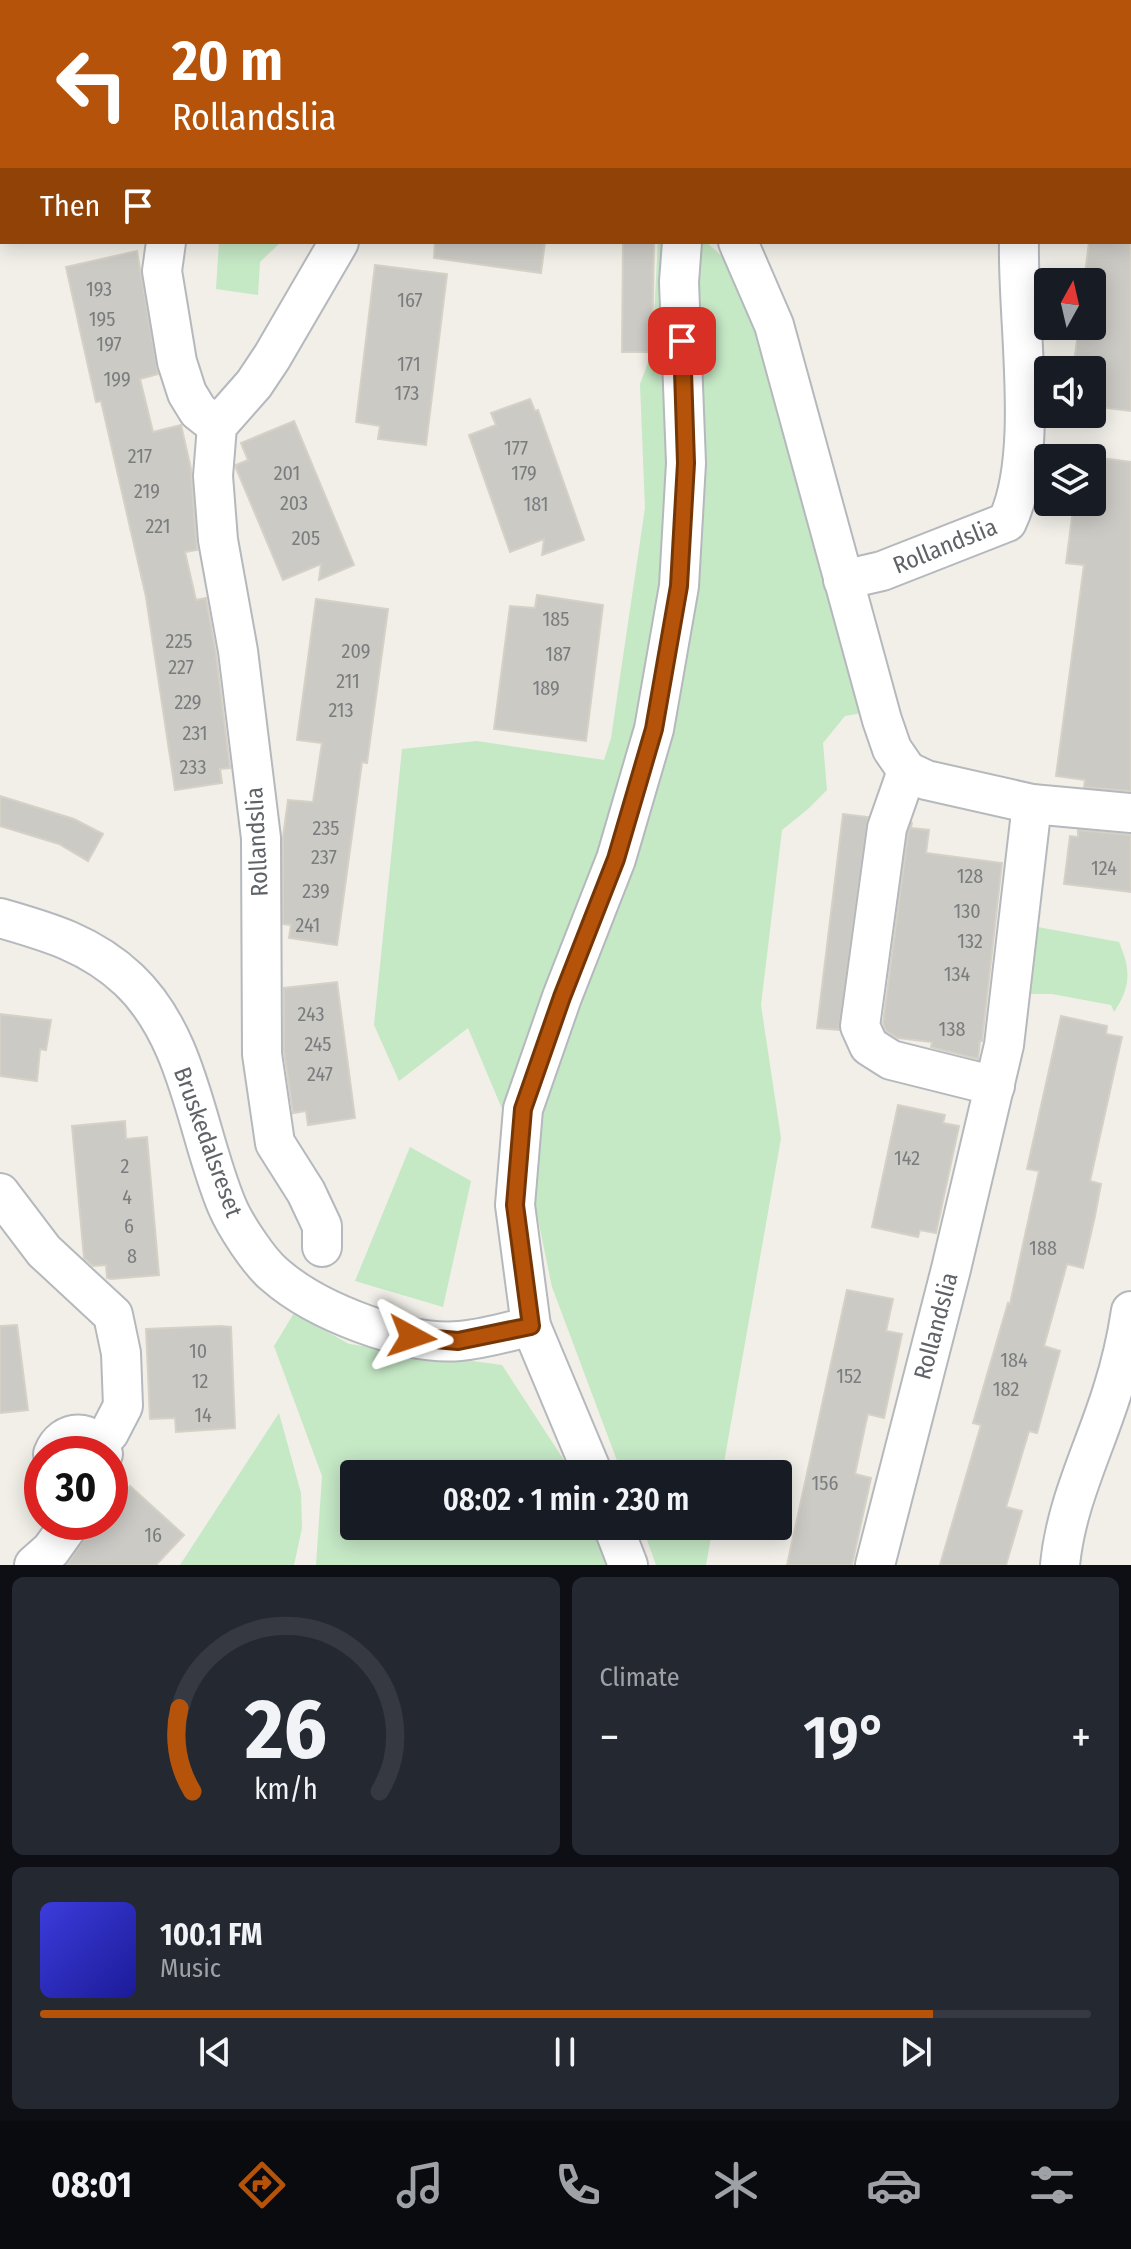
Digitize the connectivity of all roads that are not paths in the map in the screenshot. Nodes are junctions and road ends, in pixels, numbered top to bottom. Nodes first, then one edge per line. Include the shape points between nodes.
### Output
1 (166, 244) edge
2 (338, 244) edge
3 (682, 244) edge
4 (739, 244) edge
5 (1019, 244) edge
6 (217, 426) junction
7 (843, 580) junction
8 (907, 771) junction
9 (1032, 804) junction
10 (1131, 813) edge
11 (0, 918) edge
12 (995, 1086) junction
13 (0, 1193) edge
14 (322, 1247) dead end
15 (1131, 1311) edge
16 (531, 1326) junction
17 (107, 1436) edge
18 (587, 1460) edge
19 (58, 1540) edge
20 (618, 1540) edge
21 (34, 1565) edge
22 (628, 1565) edge
23 (875, 1565) edge
24 (1060, 1565) edge

1 - 6 street via 162,271 177,362 198,411
2 - 6 street via 272,357
3 - 16 street via 686,463 679,586 654,729 616,859 523,1109 515,1205
4 - 7 street via 774,325
5 - 7 street, Rollandslia via 1024,416 1021,476 1007,522 882,571
6 - 14 street, Rollandslia via 213,476 218,540 261,838 262,1054 275,1143 322,1226
7 - 8 street via 882,720
8 - 9 street
8 - 12 street via 887,828 860,1026 869,1046 891,1060
9 - 10 street
9 - 12 street, Rollandslia
11 - 16 street, Bruskedalsreset via 58,934 101,956 158,1016 186,1078 227,1207 274,1274 347,1318 412,1337 458,1341
12 - 23 street, Rollandslia
13 - 17 street via 44,1251 113,1315 123,1406
15 - 24 street via 1113,1390 1063,1536
16 - 18 street
19 - 21 street
20 - 22 street

